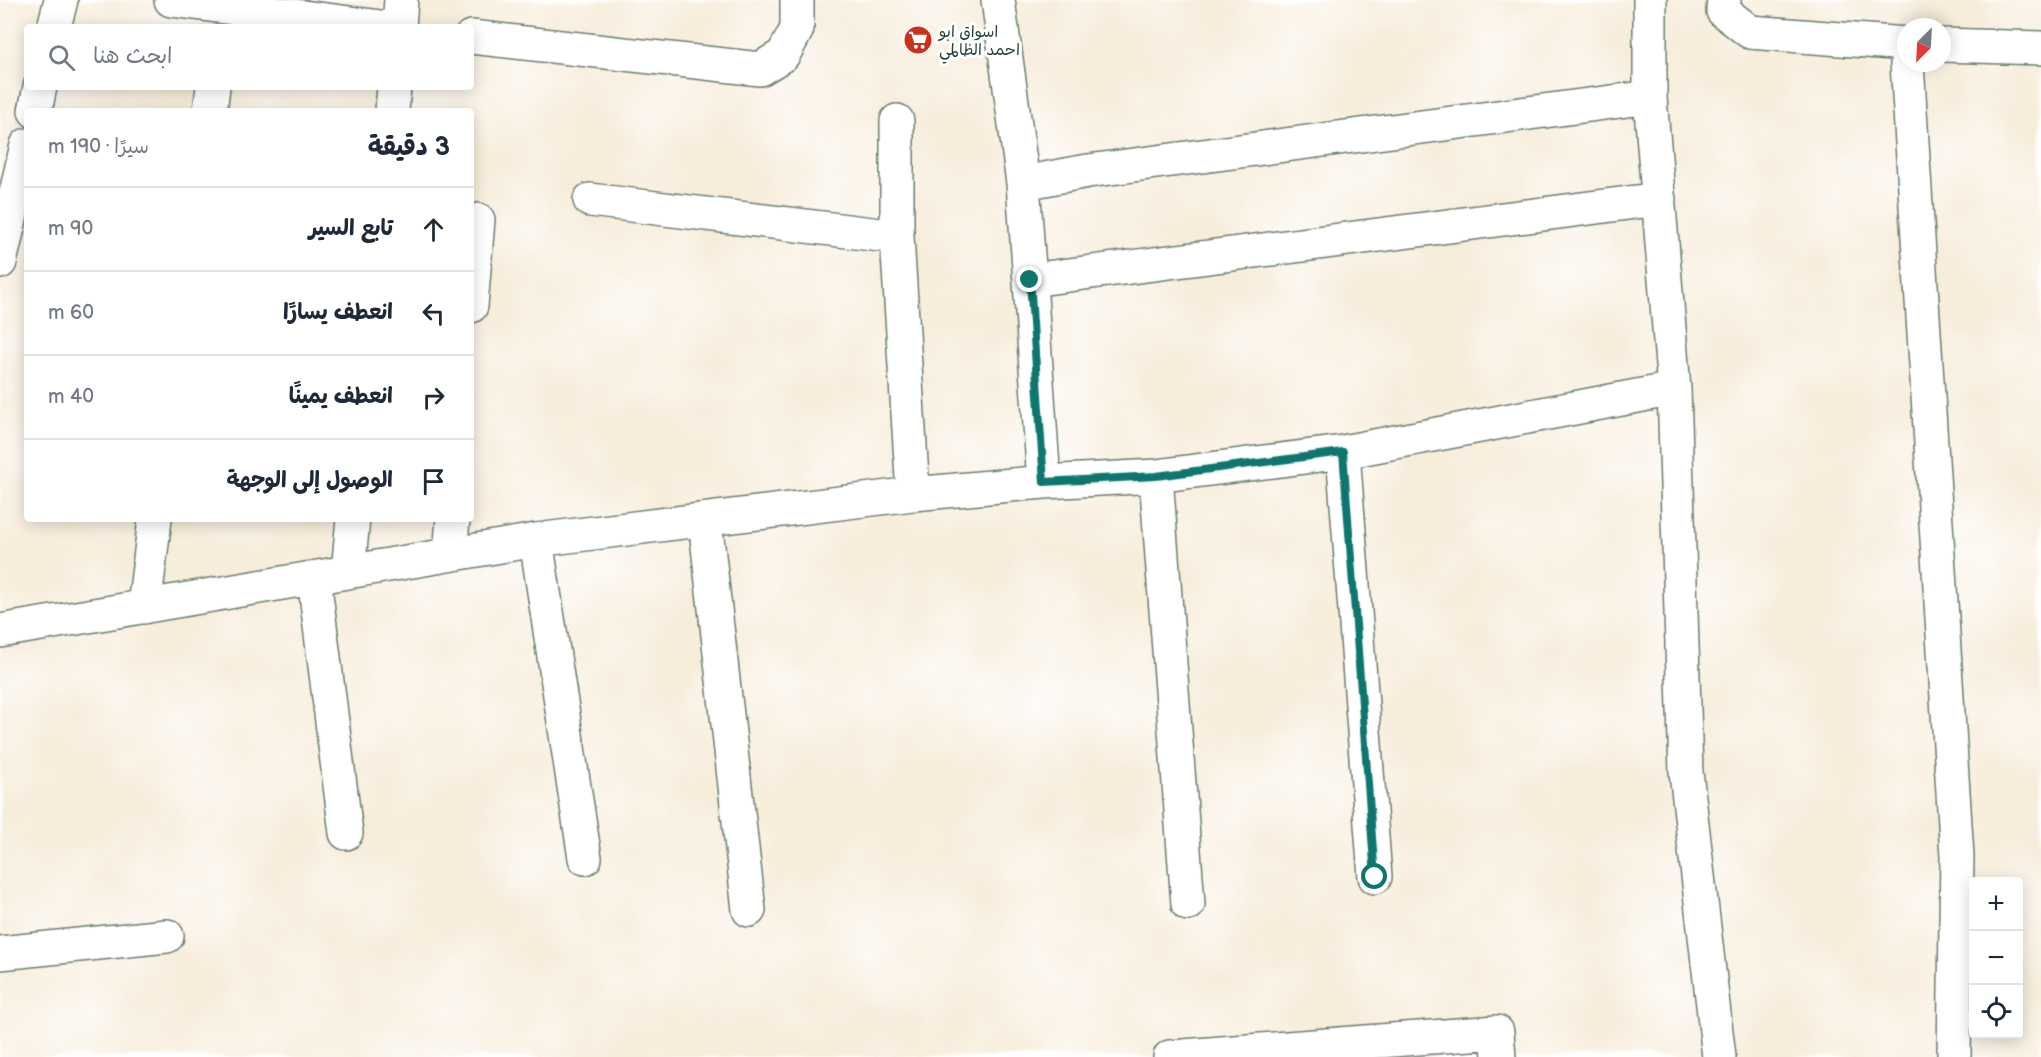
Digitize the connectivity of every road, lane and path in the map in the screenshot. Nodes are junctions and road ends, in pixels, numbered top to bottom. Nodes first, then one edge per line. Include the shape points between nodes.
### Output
1 (61, 0) edge
2 (171, 0) edge
3 (401, 0) edge
4 (797, 0) edge
5 (998, 0) edge
6 (1650, 0) edge
7 (1724, 0) edge
8 (223, 17) edge
9 (55, 24) edge
10 (334, 24) edge
11 (399, 24) edge
12 (474, 37) edge
13 (1897, 43) edge
14 (1951, 45) edge
15 (2041, 48) edge
16 (1908, 72) edge
17 (39, 90) edge
18 (213, 90) edge
19 (394, 90) edge
20 (1650, 97) junction
21 (36, 108) edge
22 (210, 108) edge
23 (392, 108) edge
24 (897, 121) dead end
25 (24, 158) edge
26 (1023, 183) junction
27 (1659, 199) junction
28 (590, 200) dead end
29 (478, 220) dead end
30 (897, 237) junction
31 (0, 262) edge
32 (474, 269) edge
33 (1030, 280) junction
34 (1674, 389) junction
35 (1343, 452) junction
36 (1156, 476) junction
37 (1044, 482) junction
38 (914, 494) junction
39 (705, 520) junction
40 (155, 522) edge
41 (353, 522) edge
42 (453, 522) edge
43 (536, 540) junction
44 (450, 554) junction
45 (348, 572) junction
46 (314, 578) junction
47 (144, 607) junction
48 (0, 631) edge
49 (346, 833) dead end
50 (585, 858) dead end
51 (1375, 877) dead end
52 (1188, 904) dead end
53 (749, 910) dead end
54 (167, 936) dead end
55 (0, 953) edge
56 (1170, 1057) edge
57 (1499, 1057) edge
58 (1719, 1057) edge
59 (1954, 1057) edge

1 - 9 street
2 - 8 street
3 - 11 street
4 - 12 street via 796,29 783,55 760,69
5 - 26 street
6 - 20 street
7 - 13 street via 1723,11 1750,32
8 - 10 street
14 - 15 street
16 - 59 street via 1957,856
17 - 21 street
18 - 22 street
19 - 23 street
20 - 26 street
20 - 27 street
24 - 30 street
25 - 31 street
26 - 33 street
27 - 33 street
27 - 34 street
28 - 30 street
29 - 32 street
30 - 38 street
33 - 37 street
34 - 35 street
34 - 58 street via 1686,772
35 - 36 street
35 - 51 street
36 - 37 street
36 - 52 street
37 - 38 street
38 - 39 street
39 - 43 street
39 - 53 street
40 - 47 street
41 - 45 street
42 - 44 street
43 - 44 street
43 - 50 street
44 - 45 street
45 - 46 street
46 - 47 street
46 - 49 street
47 - 48 street
54 - 55 street
56 - 57 street via 1497,1032

